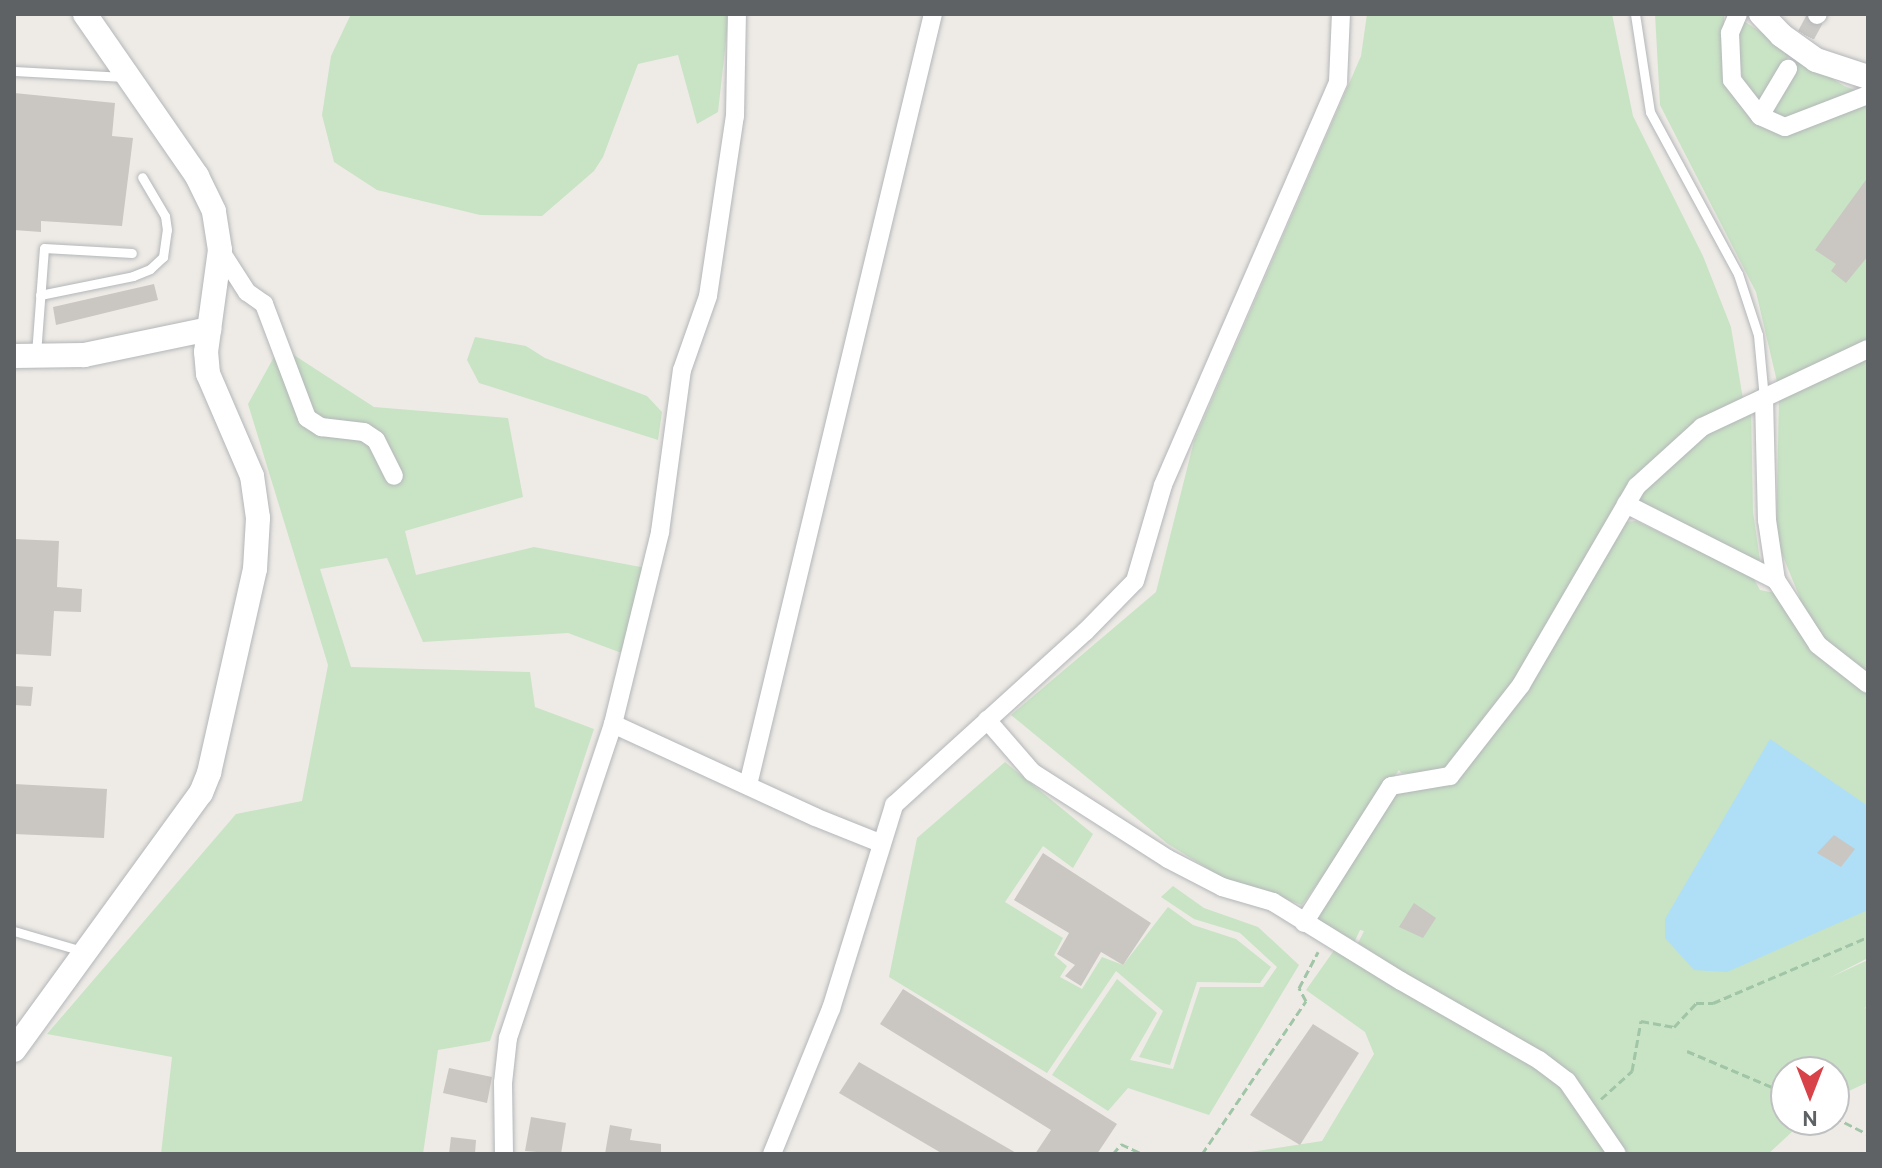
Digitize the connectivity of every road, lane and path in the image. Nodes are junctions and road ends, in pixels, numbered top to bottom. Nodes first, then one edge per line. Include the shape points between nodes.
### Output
1 (85, 14) edge
2 (737, 14) edge
3 (933, 14) edge
4 (1341, 14) edge
5 (1635, 14) edge
6 (1738, 14) edge
7 (1761, 14) edge
8 (1788, 69) tunnel mouth
9 (14, 71) edge
10 (1868, 77) edge
11 (132, 78) junction
12 (1868, 95) edge
13 (1760, 116) junction
14 (142, 177) dead end
15 (220, 250) junction
16 (132, 253) dead end
17 (40, 295) junction
18 (209, 329) junction
19 (1868, 349) edge
20 (25, 357) edge
21 (1764, 398) junction
22 (394, 476) dead end
23 (1626, 504) junction
24 (1776, 580) junction
25 (1868, 684) edge
26 (987, 720) junction
27 (613, 724) junction
28 (748, 785) junction
29 (880, 843) junction
30 (1304, 923) junction
31 (14, 931) edge
32 (1327, 937) junction
33 (1868, 937) edge
34 (85, 952) junction
35 (14, 1050) edge
36 (1687, 1051) dead end
37 (1770, 1086) edge
38 (1588, 1111) junction
39 (1850, 1125) edge
40 (1868, 1134) edge
41 (504, 1154) edge
42 (772, 1154) edge
43 (1113, 1154) edge
44 (1142, 1154) edge
45 (1202, 1154) edge
46 (1617, 1154) edge

1 - 11 street
2 - 27 street via 735,116 708,296 682,370 660,532
3 - 28 street
4 - 26 street via 1338,82 1163,485 1135,581
5 - 21 lane via 1650,112 1738,274 1758,335
6 - 13 street via 1730,33 1732,80
7 - 10 street via 1816,60
8 - 13 street
9 - 11 lane
11 - 15 street via 197,176 214,211
12 - 13 street via 1785,127
14 - 17 lane via 165,216 163,257 133,276
15 - 18 street
15 - 22 street via 247,292 264,304 307,418 321,427 364,432 376,440
16 - 17 lane via 44,248
17 - 20 lane
18 - 20 street via 84,355
18 - 34 street via 208,374 252,476 258,518 255,569 201,793
19 - 21 street
21 - 23 street via 1702,427 1637,486
21 - 24 street via 1767,520
23 - 24 street
23 - 30 street via 1521,685 1450,776 1391,786
24 - 25 street via 1818,645
26 - 29 street via 894,805
26 - 30 street via 1032,772 1168,859 1222,887 1273,902
27 - 28 street
27 - 41 street via 508,1038
28 - 29 street
29 - 42 street via 831,1009
30 - 32 street
31 - 34 lane
32 - 38 street via 1539,1060 1567,1081
32 - 45 path via 1299,988 1306,1001
33 - 38 path via 1713,1003 1696,1003 1674,1027 1641,1021 1632,1071
34 - 35 street
36 - 37 path
38 - 46 street
39 - 40 path
43 - 44 path via 1121,1144

